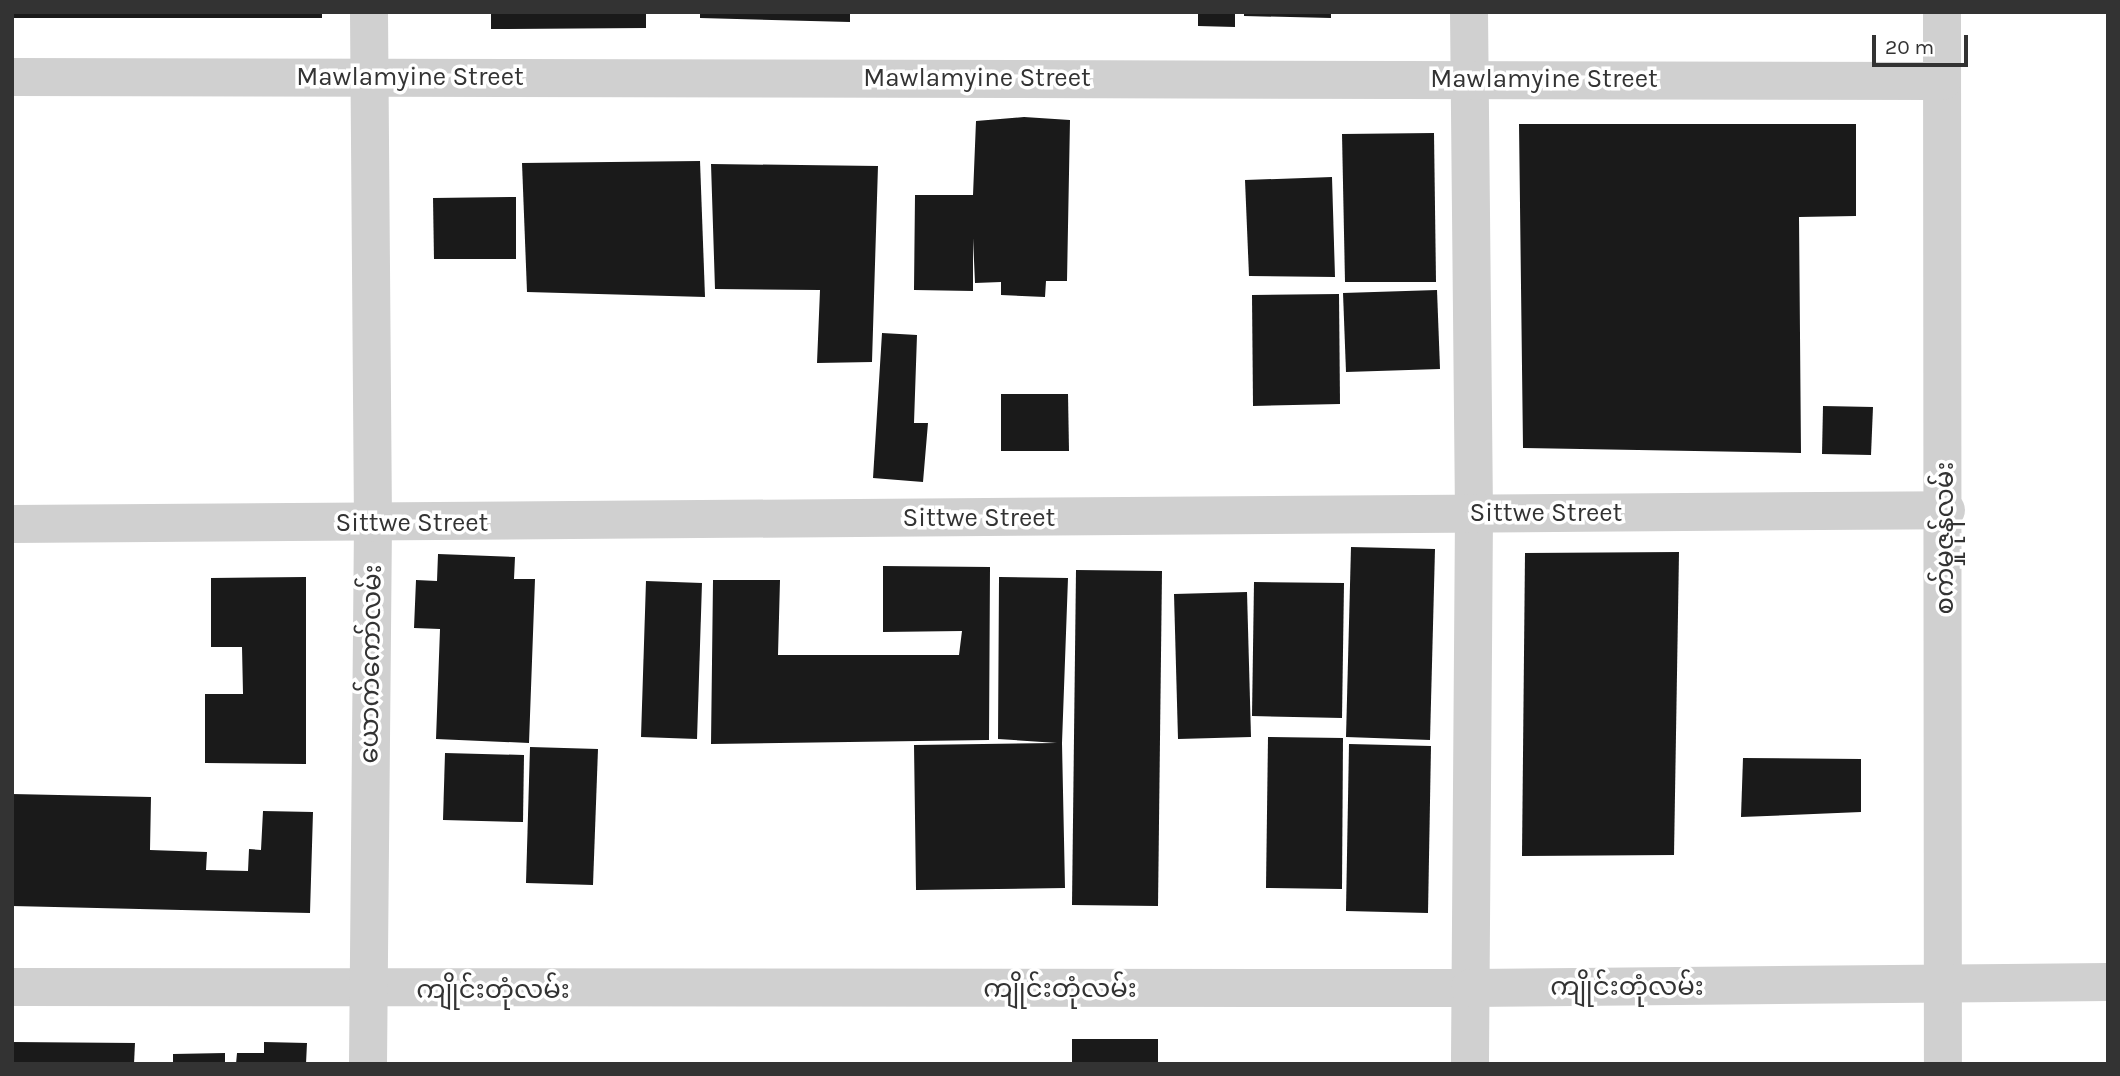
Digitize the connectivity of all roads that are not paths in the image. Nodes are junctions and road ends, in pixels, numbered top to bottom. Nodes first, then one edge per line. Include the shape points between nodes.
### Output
1 (369, 12) edge
2 (1469, 12) edge
3 (1942, 12) edge
4 (12, 77) edge
5 (369, 77) junction
6 (1469, 79) junction
7 (1942, 81) junction
8 (1946, 510) junction
9 (1474, 514) junction
10 (373, 523) junction
11 (12, 524) edge
12 (2108, 982) edge
13 (1942, 985) junction
14 (12, 987) edge
15 (1470, 988) junction
16 (367, 990) junction
17 (368, 1064) edge
18 (1470, 1064) edge
19 (1943, 1064) edge

1 - 5 street, ယောက်ကော်လမ်း
2 - 6 street
3 - 7 street, စက်မှုဇုန်လမ်း
4 - 5 street, Mawlamyine Street
5 - 6 street, Mawlamyine Street
5 - 10 street, ယောက်ကော်လမ်း
6 - 7 street, Mawlamyine Street
6 - 9 street
7 - 8 street, စက်မှုဇုန်လမ်း
8 - 9 street, Sittwe Street
8 - 13 street, စက်မှုဇုန်လမ်း
9 - 10 street, Sittwe Street
9 - 15 street
10 - 11 street, Sittwe Street
10 - 16 street, ယောက်ကော်လမ်း
12 - 13 street, ကျိုင်းတုံလမ်း
13 - 15 street, ကျိုင်းတုံလမ်း
13 - 19 street, စက်မှုဇုန်လမ်း
14 - 16 street, ကျိုင်းတုံလမ်း
15 - 16 street, ကျိုင်းတုံလမ်း
15 - 18 street
16 - 17 street, ယောက်ကော်လမ်း

